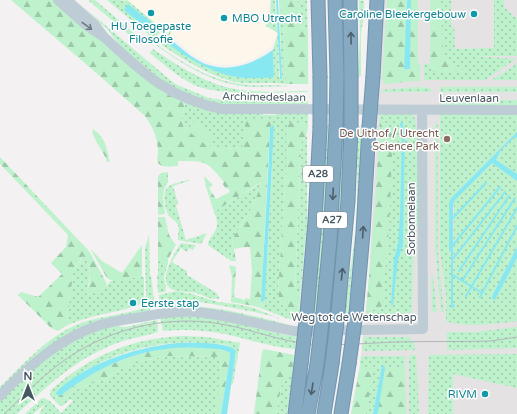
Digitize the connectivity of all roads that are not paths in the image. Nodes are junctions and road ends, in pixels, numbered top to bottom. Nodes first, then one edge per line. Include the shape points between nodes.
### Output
1 (58, 0) edge
2 (66, 0) edge
3 (318, 0) edge
4 (335, 0) edge
5 (350, 0) edge
6 (377, 0) edge
7 (104, 37) junction
8 (422, 110) junction
9 (517, 110) edge
10 (423, 329) joint
11 (0, 396) edge
12 (294, 414) edge
13 (308, 414) edge
14 (324, 414) edge
15 (341, 414) edge

1 -> 7 main road, Archimedeslaan via 82,22
2 - 7 main road, Archimedeslaan via 95,24
3 - 12 highway, A28, bridge via 320,128 315,221
4 -> 13 highway, A27, bridge via 336,127 330,240 323,313
14 -> 5 highway, A27, bridge via 338,313 348,201 351,127
15 -> 6 highway, A27, bridge via 356,313 363,233
7 - 8 main road, Archimedeslaan via 153,80 187,100 208,106 236,110
8 - 9 main road, Leuvenlaan
8 - 10 main road, Sorbonnelaan
10 - 11 main road, Weg tot de Wetenschap via 294,331 204,313 158,314 110,322 69,338 38,360

